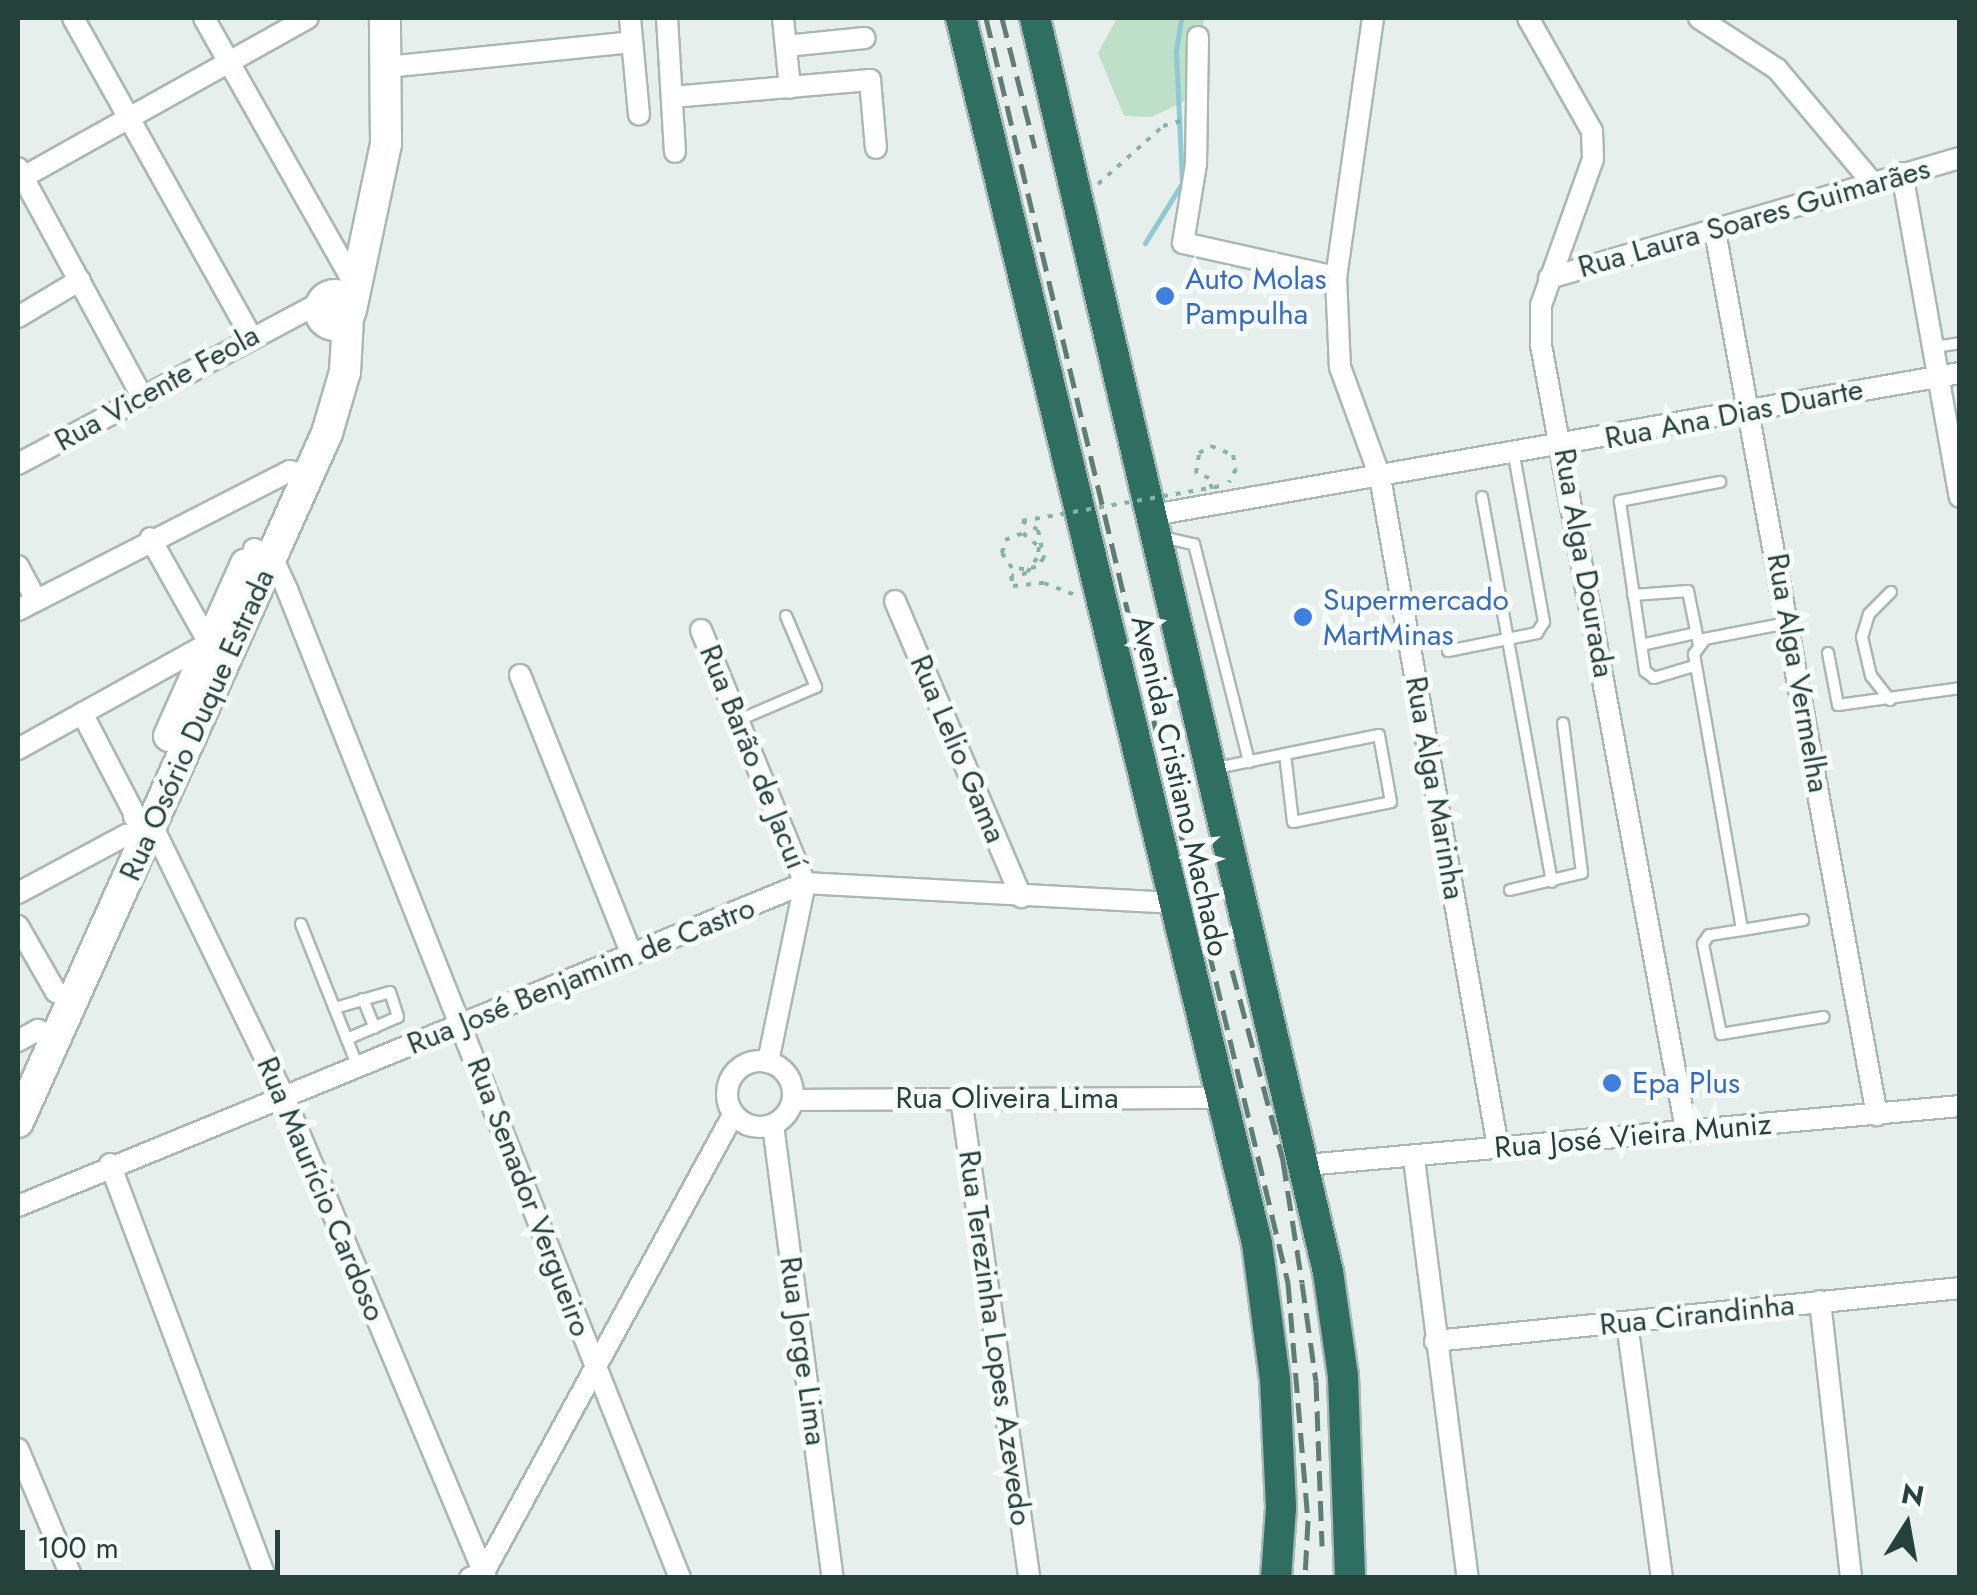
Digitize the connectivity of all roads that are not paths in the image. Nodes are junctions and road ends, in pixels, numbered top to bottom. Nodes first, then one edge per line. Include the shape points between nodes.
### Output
1 (73, 18) edge
2 (204, 18) edge
3 (308, 18) edge
4 (368, 18) edge
5 (386, 18) edge
6 (630, 18) edge
7 (667, 18) edge
8 (784, 18) edge
9 (961, 18) edge
10 (1035, 18) edge
11 (1372, 18) edge
12 (1528, 18) edge
13 (1699, 18) edge
14 (1198, 37) dead end
15 (864, 38) dead end
16 (632, 42) junction
17 (786, 46) junction
18 (228, 61) junction
19 (386, 67) junction
20 (790, 88) junction
21 (672, 97) junction
22 (128, 115) junction
23 (638, 116) dead end
24 (876, 148) dead end
25 (675, 152) dead end
26 (1960, 158) edge
27 (1902, 174) junction
28 (19, 176) edge
29 (375, 180) junction
30 (1871, 181) junction
31 (1716, 231) junction
32 (1336, 278) junction
33 (1549, 278) junction
34 (80, 280) junction
35 (335, 304) junction
36 (18, 316) edge
37 (251, 336) junction
38 (1960, 343) edge
39 (1935, 348) junction
40 (1950, 375) edge
41 (142, 395) junction
42 (1751, 410) junction
43 (1564, 446) junction
44 (1514, 454) junction
45 (18, 463) edge
46 (299, 474) junction
47 (1380, 476) junction
48 (1720, 482) dead end
49 (1482, 496) dead end
50 (1960, 497) edge
51 (1155, 525) junction
52 (150, 538) junction
53 (263, 553) junction
54 (18, 566) edge
55 (1891, 592) dead end
56 (1634, 596) junction
57 (36, 600) junction
58 (895, 602) dead end
59 (18, 610) edge
60 (786, 616) dead end
61 (1789, 623) junction
62 (700, 630) dead end
63 (1508, 638) junction
64 (1697, 639) junction
65 (1641, 645) junction
66 (219, 647) junction
67 (1448, 652) dead end
68 (1828, 653) dead end
69 (1694, 666) junction
70 (520, 675) dead end
71 (1960, 688) edge
72 (1890, 700) junction
73 (82, 713) junction
74 (738, 721) junction
75 (1563, 723) dead end
76 (18, 748) edge
77 (1285, 754) junction
78 (1249, 762) junction
79 (1211, 770) junction
80 (137, 823) junction
81 (1552, 882) junction
82 (805, 884) junction
83 (1510, 890) dead end
84 (18, 893) edge
85 (1022, 897) junction
86 (1170, 903) junction
87 (1802, 920) dead end
88 (300, 924) dead end
89 (18, 926) edge
90 (1742, 930) junction
91 (632, 955) junction
92 (64, 996) junction
93 (363, 999) junction
94 (334, 1008) junction
95 (1824, 1017) dead end
96 (463, 1024) junction
97 (375, 1028) junction
98 (37, 1036) edge
99 (347, 1039) junction
100 (768, 1062) junction
101 (358, 1068) junction
102 (18, 1076) edge
103 (284, 1097) junction
104 (962, 1098) junction
105 (1221, 1098) junction
106 (793, 1100) junction
107 (1960, 1106) edge
108 (1877, 1115) junction
109 (734, 1116) junction
110 (18, 1122) edge
111 (773, 1125) junction
112 (1686, 1130) junction
113 (1498, 1146) junction
114 (1414, 1158) junction
115 (110, 1164) junction
116 (1306, 1165) junction
117 (18, 1206) edge
118 (1960, 1288) edge
119 (1820, 1301) junction
120 (1627, 1322) junction
121 (1435, 1341) junction
122 (596, 1372) junction
123 (18, 1449) edge
124 (480, 1575) edge
125 (72, 1578) edge
126 (266, 1578) edge
127 (680, 1578) edge
128 (833, 1578) edge
129 (1030, 1578) edge
130 (1276, 1578) edge
131 (1350, 1578) edge
132 (1468, 1578) edge
133 (1662, 1578) edge
134 (1851, 1578) edge

1 - 22 street
2 - 18 street
3 - 18 street
4 - 29 street, Rua Osório Duque Estrada via 367,143
5 - 19 street, Rua Osório Duque Estrada
6 - 16 street
7 - 21 street
8 - 17 street
9 - 86 highway, Avenida Cristiano Machado
10 - 51 highway, Avenida Cristiano Machado
11 - 32 street, Rua Alga Marinha
12 - 33 street, Rua Alga Dourada via 1592,130 1594,160
13 - 30 street via 1777,69
14 - 32 street via 1196,164 1183,243
15 - 17 street
16 - 19 street
16 - 23 street
17 - 20 street
18 - 22 street
18 - 35 street
19 - 29 street, Rua Osório Duque Estrada via 386,144
20 - 21 street
20 - 24 street via 870,80
21 - 25 street
22 - 28 street
22 - 37 street
26 - 27 street, Rua Laura Soares Guimarães
27 - 30 street, Rua Laura Soares Guimarães
27 - 39 street
28 - 34 street
29 - 35 street, Rua Osório Duque Estrada
30 - 31 street, Rua Laura Soares Guimarães
31 - 33 street, Rua Laura Soares Guimarães
31 - 42 street, Rua Alga Vermelha
32 - 47 street, Rua Alga Marinha via 1340,367
33 - 43 street, Rua Alga Dourada via 1541,346
34 - 36 street
34 - 41 street
35 - 37 street, Rua Vicente Feola
35 - 46 street, Rua Osório Duque Estrada via 345,372
37 - 41 street, Rua Vicente Feola
38 - 39 lane
39 - 40 street
40 - 42 street, Rua Ana Dias Duarte
40 - 50 street
41 - 45 street, Rua Vicente Feola
42 - 43 street, Rua Ana Dias Duarte
42 - 61 street, Rua Alga Vermelha
43 - 44 street, Rua Ana Dias Duarte
43 - 112 street, Rua Alga Dourada
44 - 47 street, Rua Ana Dias Duarte
44 - 63 lane via 1544,622 1538,633
46 - 52 street
46 - 53 street, Rua Osório Duque Estrada
47 - 51 street, Rua Ana Dias Duarte
47 - 113 street, Rua Alga Marinha
48 - 56 lane via 1621,497
49 - 63 lane
51 - 78 lane via 1194,544
51 - 79 highway, Avenida Cristiano Machado
52 - 57 street
52 - 66 street
53 - 66 street, Rua Osório Duque Estrada
53 - 96 street, Rua Senador Vergueiro
54 - 57 street
55 - 72 lane via 1870,614 1862,637 1872,676
56 - 64 lane via 1684,588
56 - 65 lane
57 - 59 street
58 - 85 street, Rua Lelio Gama
60 - 74 lane via 816,687
61 - 64 lane
61 - 108 street, Rua Alga Vermelha
62 - 74 street, Rua Barão de Jacuí
63 - 67 lane
63 - 81 lane
64 - 65 lane
64 - 69 lane
65 - 69 lane via 1648,675
66 - 73 street
66 - 80 street, Rua Osório Duque Estrada
68 - 72 lane via 1838,705
69 - 90 lane
70 - 91 street
71 - 72 lane
73 - 76 street
73 - 80 street, Rua Maurício Cardoso
74 - 82 street, Rua Barão de Jacuí
75 - 81 lane via 1584,863 1577,877
77 - 77 lane via 1379,735 1391,802 1292,822
77 - 78 lane
78 - 79 lane
79 - 116 highway, Avenida Cristiano Machado
80 - 84 street
80 - 92 street, Rua Osório Duque Estrada
80 - 103 street, Rua Maurício Cardoso
81 - 83 lane
82 - 85 street, Rua José Benjamim de Castro
82 - 91 street, Rua José Benjamim de Castro
82 - 100 street, Rua Barão de Jacuí
85 - 86 street, Rua José Benjamim de Castro
86 - 105 highway, Avenida Cristiano Machado
87 - 90 lane
88 - 94 lane
89 - 92 street
90 - 95 lane via 1709,936 1704,944 1717,1030 1727,1035
91 - 96 street, Rua José Benjamim de Castro
92 - 98 street, Rua Osório Duque Estrada
93 - 94 lane
93 - 97 lane
93 - 97 lane via 390,992 398,1017
94 - 99 lane
96 - 101 street, Rua José Benjamim de Castro
96 - 122 street, Rua Senador Vergueiro
97 - 99 lane
98 - 102 street, Rua Osório Duque Estrada
98 - 110 street, Rua Osório Duque Estrada
99 - 101 lane
100 - 106 street via 790,1080
100 - 109 street via 747,1063 731,1076 726,1096
101 - 103 street, Rua José Benjamim de Castro
103 - 115 street, Rua José Benjamim de Castro
103 - 124 street, Rua Maurício Cardoso
104 - 105 street, Rua Oliveira Lima
104 - 106 street, Rua Oliveira Lima
104 - 129 street, Rua Terezinha Lopes Azevedo
105 - 130 highway, Avenida Cristiano Machado via 1257,1243 1274,1379 1281,1508
106 - 111 street
107 - 108 street, Rua José Vieira Muniz
108 - 112 street, Rua José Vieira Muniz
109 - 111 street via 752,1126
109 - 122 street
111 - 128 street, Rua Jorge Lima
112 - 113 street, Rua José Vieira Muniz
113 - 114 street, Rua José Vieira Muniz
114 - 116 street, Rua José Vieira Muniz
114 - 121 street
115 - 117 street, Rua José Benjamim de Castro
115 - 126 street
116 - 131 highway, Avenida Cristiano Machado via 1342,1376
118 - 119 street, Rua Cirandinha
119 - 120 street, Rua Cirandinha
119 - 134 street
120 - 121 street, Rua Cirandinha
120 - 133 street
121 - 132 street
122 - 124 street
122 - 127 street, Rua Senador Vergueiro
123 - 125 street

